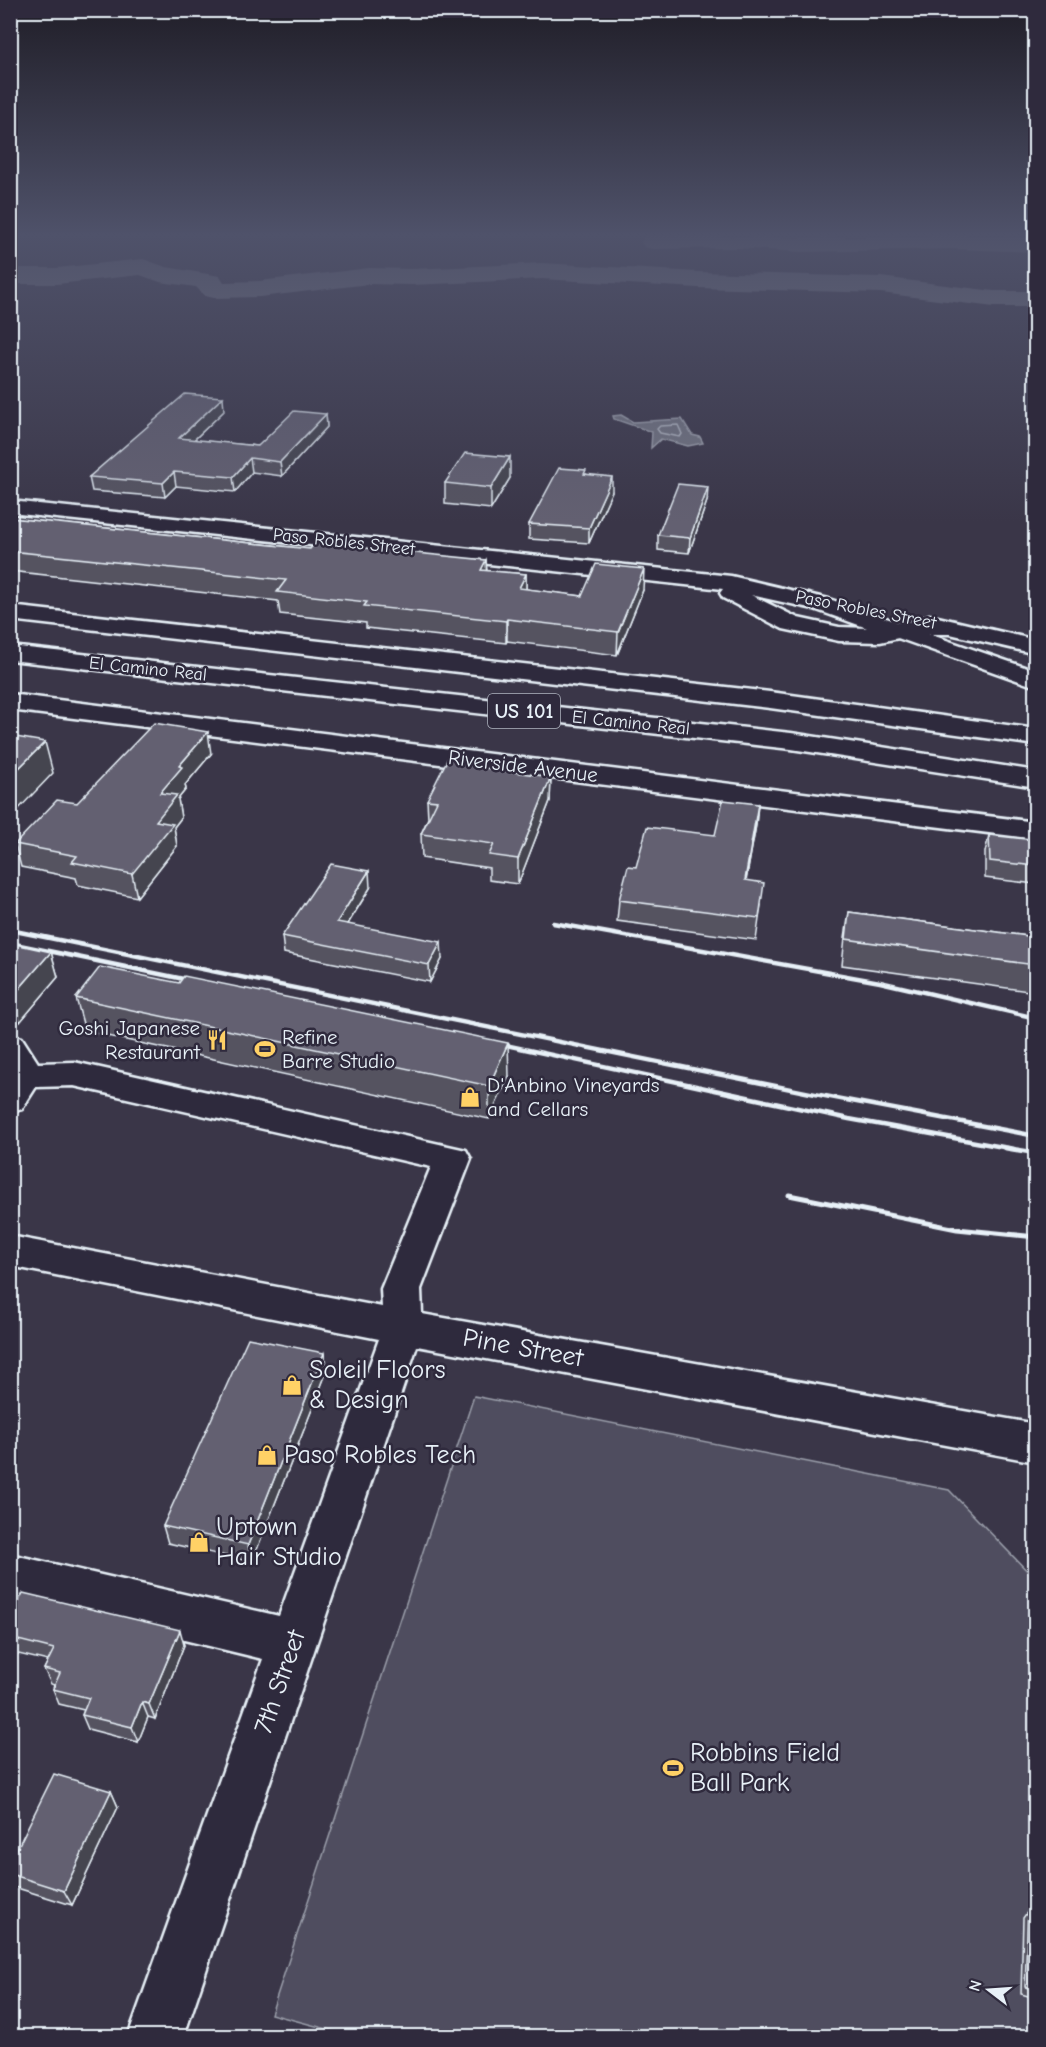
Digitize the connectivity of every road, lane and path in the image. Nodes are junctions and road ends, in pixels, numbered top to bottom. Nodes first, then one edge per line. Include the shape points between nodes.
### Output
1 (10, 507) edge
2 (678, 577) junction
3 (780, 593) junction
4 (10, 613) edge
5 (951, 627) junction
6 (900, 631) junction
7 (1035, 647) edge
8 (10, 653) edge
9 (1035, 680) edge
10 (10, 702) edge
11 (1035, 736) edge
12 (1035, 779) edge
13 (1035, 831) edge
14 (15, 1074) edge
15 (10, 1251) edge
16 (403, 1327) junction
17 (1035, 1443) edge
18 (10, 1576) edge
19 (294, 1643) junction
20 (156, 2037) edge

1 - 2 main road, Paso Robles Street
2 - 3 main road, Paso Robles Street
2 - 6 main road, Paso Robles Street via 733,594 791,624 839,633 880,635
3 - 5 main road, Paso Robles Street
3 - 6 main road, Paso Robles Street
4 - 11 main road, El Camino Real / US 101 via 770,700
5 - 6 main road, Paso Robles Street
5 - 7 main road, Paso Robles Street
6 - 9 main road
8 - 12 main road, El Camino Real / US 101 via 791,741
10 - 13 main road, Riverside Avenue
14 - 16 main road via 74,1074 453,1159 401,1289
15 - 16 main road, Pine Street
16 - 17 main road, Pine Street
16 - 19 main road, 7th Street
18 - 19 main road
19 - 20 main road, 7th Street

